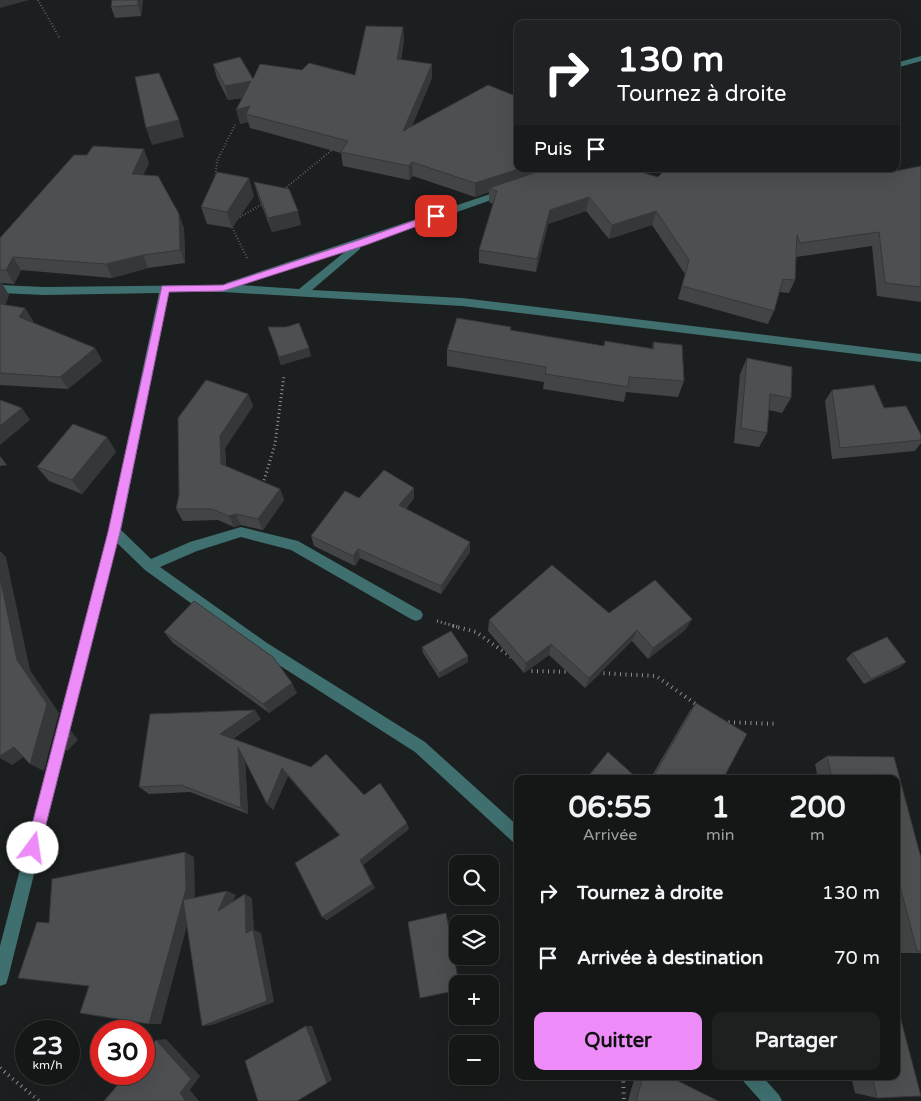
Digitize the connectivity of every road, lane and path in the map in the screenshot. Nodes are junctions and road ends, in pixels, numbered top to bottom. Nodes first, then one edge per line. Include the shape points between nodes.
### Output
1 (38, 0) edge
2 (59, 37) dead end
3 (921, 58) edge
4 (900, 65) edge
5 (236, 123) edge
6 (334, 148) edge
7 (214, 184) edge
8 (519, 187) edge
9 (281, 191) edge
10 (267, 201) edge
11 (362, 242) junction
12 (256, 277) junction
13 (165, 288) junction
14 (223, 288) junction
15 (0, 289) edge
16 (301, 293) junction
17 (921, 358) edge
18 (284, 375) dead end
19 (260, 489) edge
20 (114, 532) junction
21 (149, 566) junction
22 (416, 614) joint
23 (515, 660) edge
24 (523, 665) edge
25 (579, 672) edge
26 (589, 672) edge
27 (705, 710) edge
28 (721, 722) edge
29 (778, 724) dead end
30 (514, 833) edge
31 (0, 978) edge
32 (0, 1068) edge
33 (623, 1080) edge
34 (754, 1080) edge
35 (39, 1101) edge
36 (624, 1101) edge
37 (773, 1101) edge

1 - 2 path
3 - 4 street
5 - 7 path via 217,161
6 - 9 path
8 - 11 street
10 - 12 path via 230,223
11 - 12 street
11 - 16 street
12 - 14 street
13 - 14 street
13 - 15 street
13 - 20 street
14 - 16 street
16 - 17 street via 462,302
18 - 19 path via 276,442
20 - 21 street
20 - 31 street
21 - 22 street via 194,546 241,532 294,545
21 - 30 street via 262,647 420,747
22 - 23 path via 476,632
24 - 25 path via 531,671
26 - 27 path via 656,676
28 - 29 path
32 - 35 path
33 - 36 path
34 - 37 street

